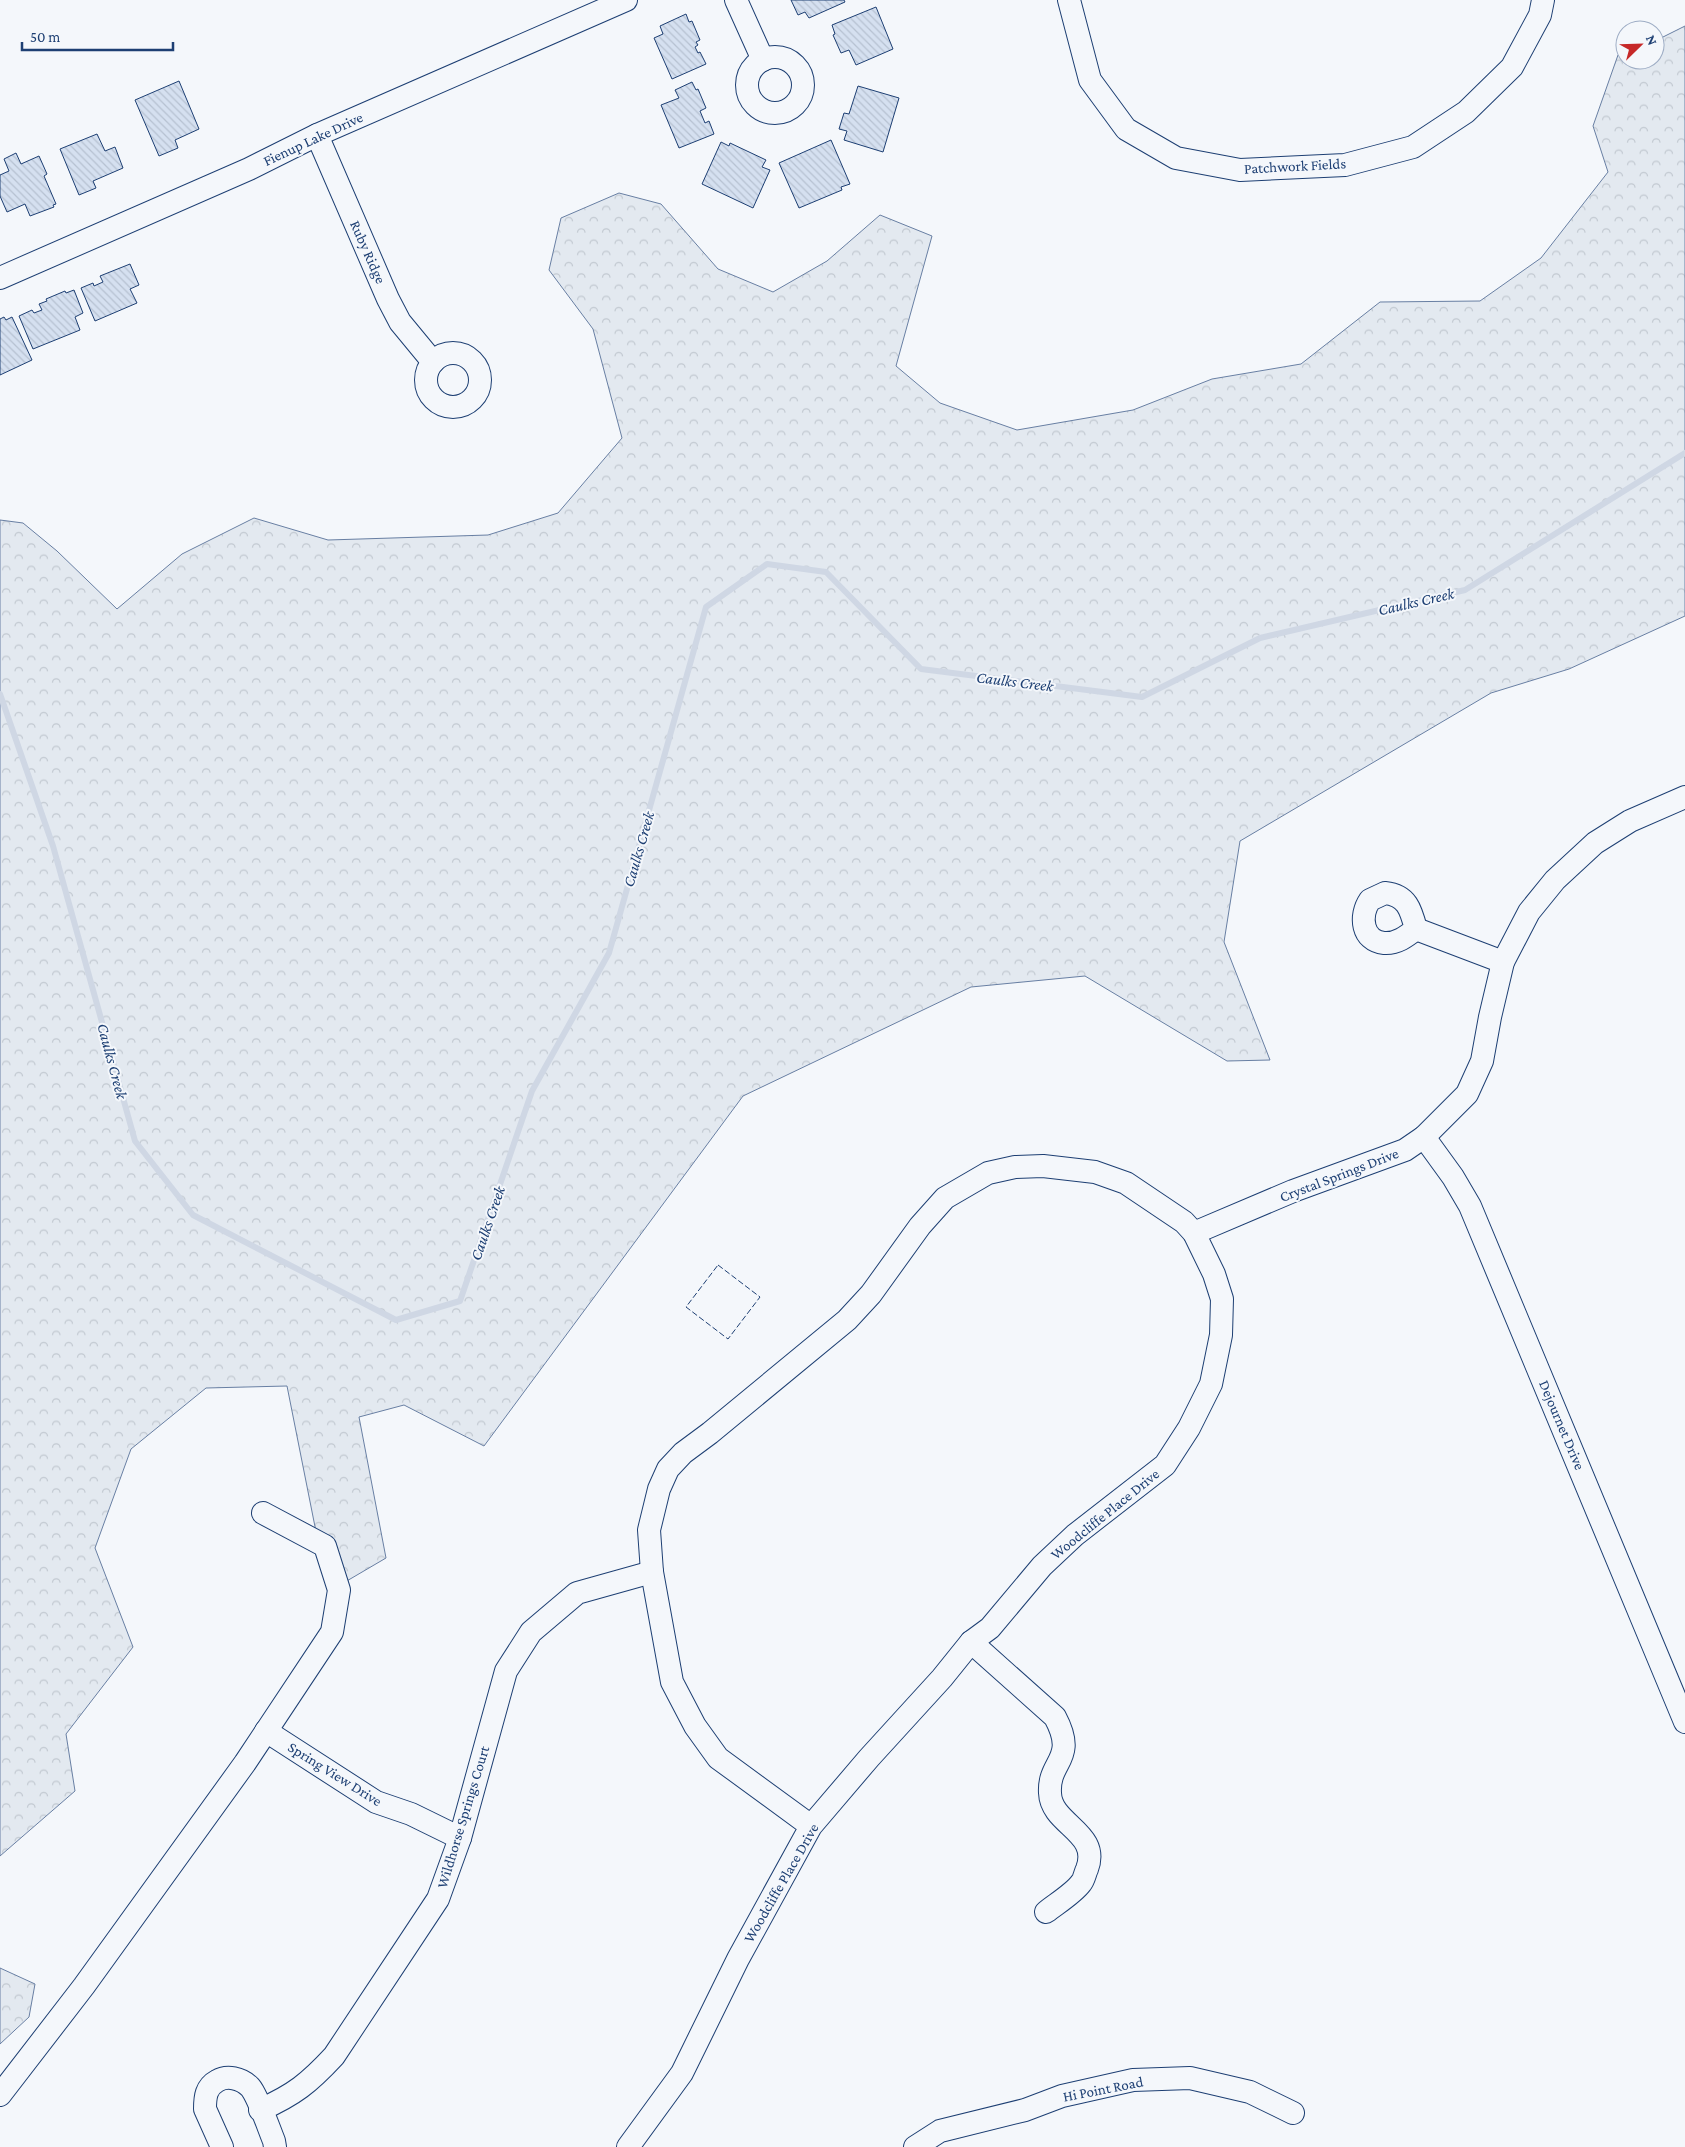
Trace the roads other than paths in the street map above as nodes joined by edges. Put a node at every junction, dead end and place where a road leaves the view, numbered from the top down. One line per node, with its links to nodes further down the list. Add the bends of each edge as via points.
1 (626, 0): 6 (street, Fienup Lake Drive)
2 (736, 0): 5 (street)
3 (1068, 0): 4 (street, Patchwork Fields, via 1090,80 1126,129 1176,158 1240,170 1345,165 1413,147 1466,112 1512,67 1540,15)
4 (1543, 0)
5 (763, 60)
6 (317, 135): 7 (street, Fienup Lake Drive, via 249,169); 8 (street, Ruby Ridge, via 400,322)
7 (0, 278)
8 (433, 362)
9 (1685, 798): 11 (street, Crystal Springs Drive, via 1630,821 1595,843 1555,880 1529,912)
10 (1416, 929): 11 (street)
11 (1503, 962): 12 (street, Crystal Springs Drive, via 1482,1062 1467,1094)
12 (1424, 1137): 13 (street, Crystal Springs Drive, via 1405,1150); 17 (street, Dejournet Drive, via 1470,1206)
13 (1194, 1233): 15 (street, Woodcliffe Place Drive, via 1184,1222 1126,1183 1095,1172 1043,1166 1015,1167 988,1173 946,1198 920,1226 871,1294 847,1320 683,1452 668,1469 659,1489 649,1530); 16 (street, Woodcliffe Place Drive, via 1222,1299 1221,1335 1212,1384 1189,1428 1165,1465 1075,1535 1042,1566 990,1628)
14 (264, 1513): 18 (street, via 325,1546 339,1590 332,1632)
15 (652, 1572): 19 (street, Woodcliffe Place Drive, via 672,1682 695,1726 718,1758); 20 (street, Wildhorse Springs Court, via 576,1592 531,1632 506,1672)
16 (971, 1642): 19 (street, Woodcliffe Place Drive); 21 (street, via 1056,1718 1063,1731 1065,1749 1049,1792 1053,1809 1085,1839 1090,1861 1081,1883)
17 (1685, 1722)
18 (266, 1730): 20 (street, Spring View Drive, via 376,1802 411,1814); 22 (street, via 89,1978)
19 (811, 1826): 27 (street, Woodcliffe Place Drive, via 738,1959 682,2073)
20 (460, 1838): 23 (street, Wildhorse Springs Court, via 438,1899 334,2056 314,2078 286,2098)
21 (1046, 1912)
22 (0, 2095)
23 (260, 2110): 25 (street, via 250,2088 244,2083 227,2078 212,2085 207,2092 205,2109); 26 (street)
24 (1293, 2113): 28 (street, Hi Point Road, via 1250,2092 1190,2078 1133,2080 1062,2096 1025,2110 940,2131)
25 (222, 2147)
26 (275, 2147)
27 (628, 2147)
28 (916, 2147)

